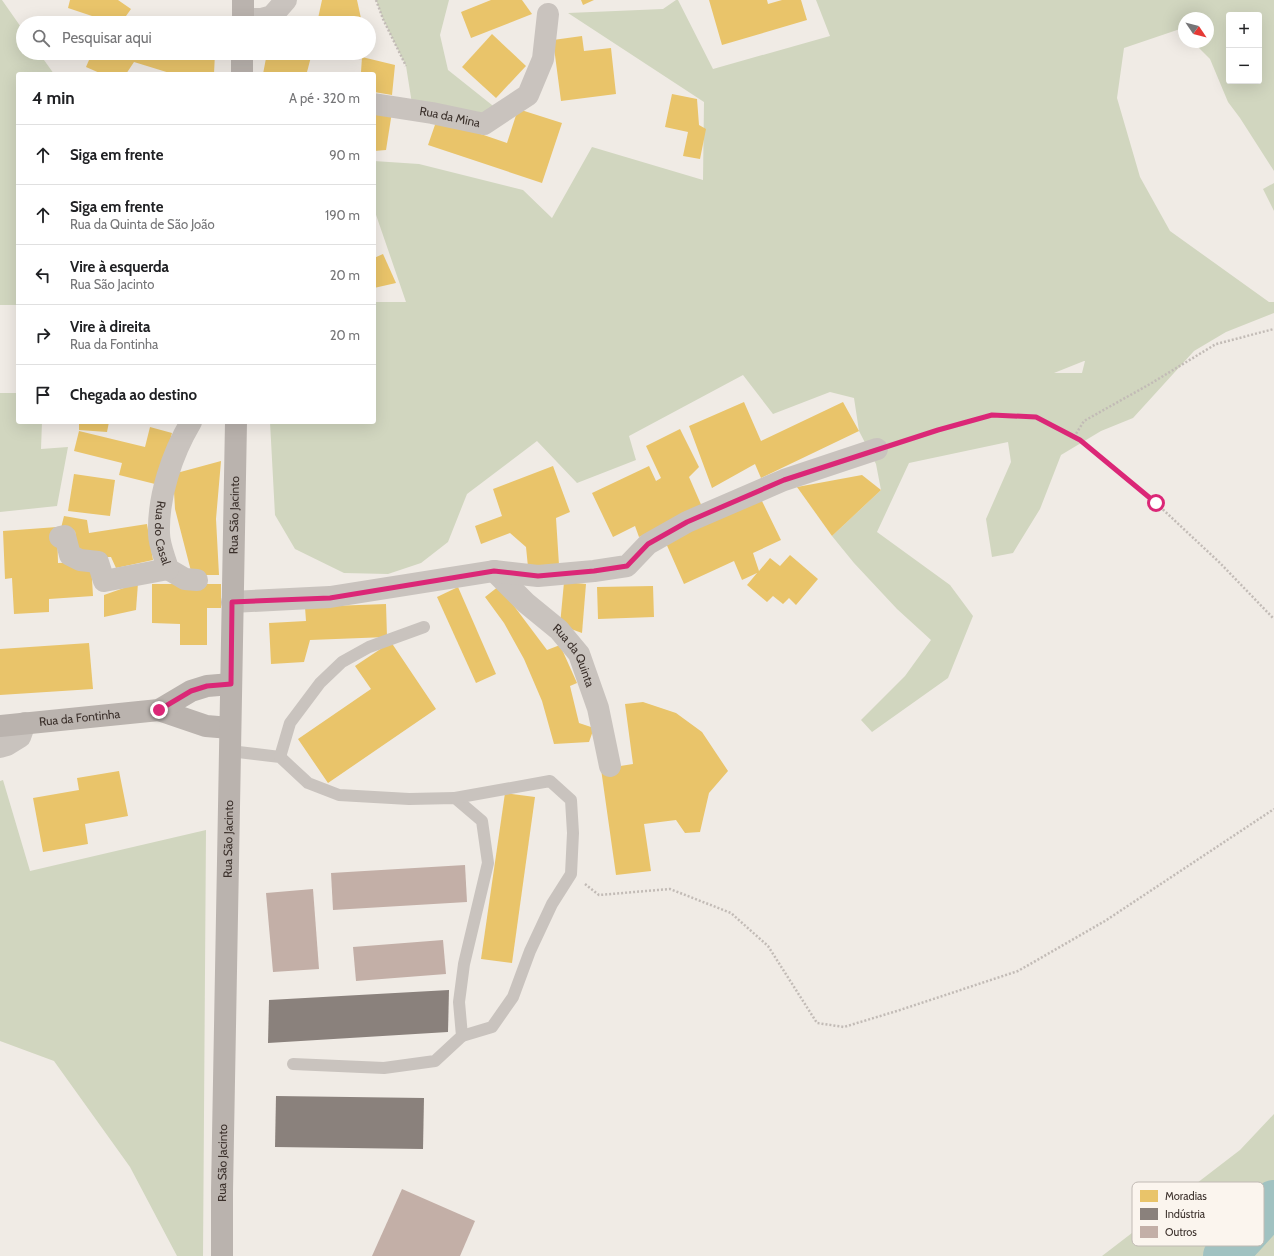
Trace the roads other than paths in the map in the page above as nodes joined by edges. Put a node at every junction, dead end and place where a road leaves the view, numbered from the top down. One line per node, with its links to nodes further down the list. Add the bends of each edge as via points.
1 (286, 0): 3 (street)
2 (548, 14): 6 (street, Rua da Mina, via 543,59 528,95 484,124)
3 (272, 16)
4 (242, 60): 5 (main road)
5 (242, 72)
6 (376, 104)
7 (190, 424): 11 (street, Rua do Casal, via 163,490 159,534)
8 (236, 424): 14 (main road, Rua São Jacinto)
9 (877, 449): 12 (street, via 784,480 687,522 648,544 627,566 538,576)
10 (60, 537): 11 (street, via 65,536 70,555 80,560 98,562 104,581)
11 (168, 569): 13 (street, Rua do Casal, via 185,579)
12 (494, 571): 14 (street, via 330,598); 24 (street, Rua da Quinta, via 526,603 559,630 579,654 598,708)
13 (197, 580)
14 (232, 602): 16 (main road, Rua São Jacinto)
15 (424, 627): 23 (lane, via 369,647 342,662 320,683 290,723)
16 (231, 684): 17 (main road, Rua da Fontinha, via 207,686 191,691); 20 (main road, Rua São Jacinto)
17 (159, 710): 18 (main road, Rua da Fontinha); 20 (main road, Rua da Fontinha, via 206,726)
18 (25, 723): 19 (main road, Rua da Fontinha); 21 (street, via 20,737 7,746)
19 (0, 726)
20 (230, 728): 22 (main road, Rua São Jacinto)
21 (0, 747)
22 (230, 750): 23 (lane); 28 (main road, Rua São Jacinto)
23 (280, 757): 25 (lane, via 308,783 340,795 409,799)
24 (610, 766)
25 (455, 798): 26 (lane, via 482,821 488,863 463,971 459,1002); 26 (lane, via 550,781 571,800 573,833 571,874 549,910 513,997 492,1027)
26 (462, 1036): 27 (lane, via 435,1061 384,1068)
27 (293, 1064)
28 (222, 1256)

